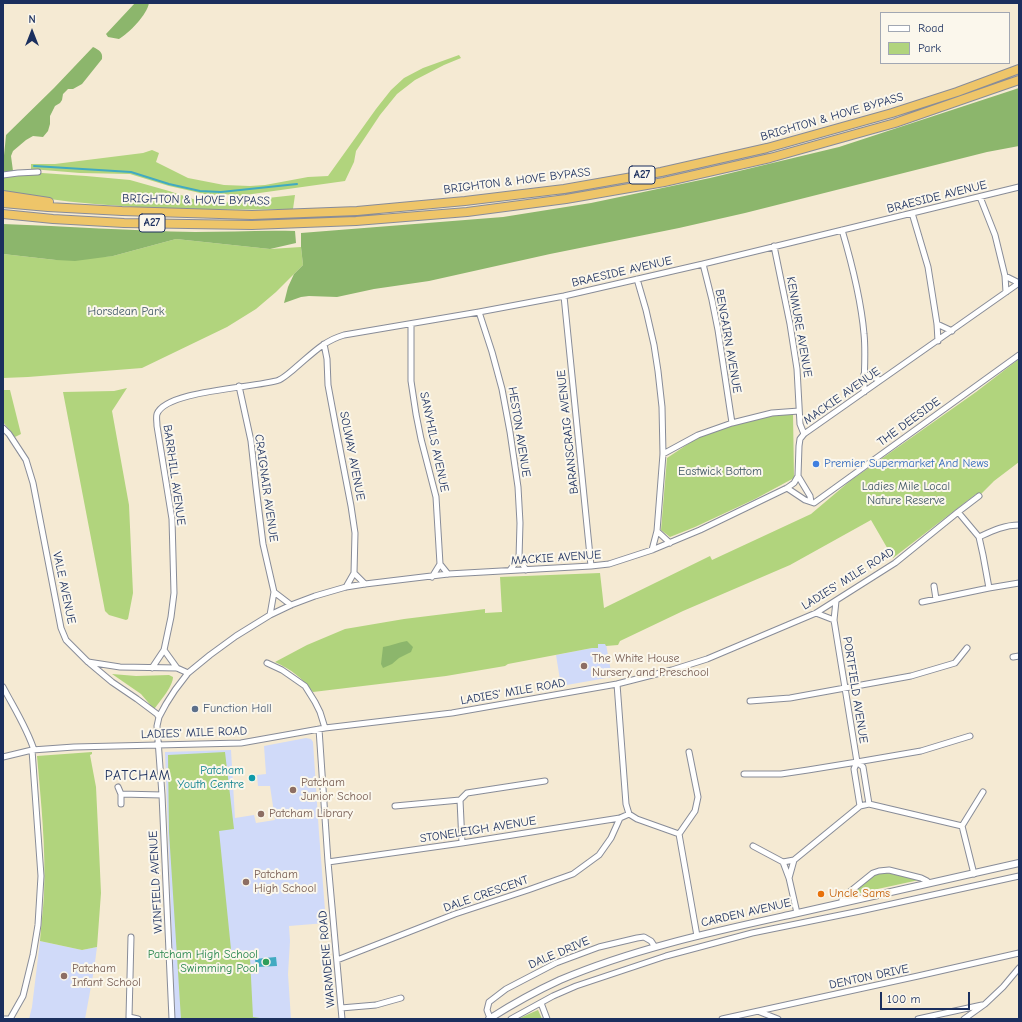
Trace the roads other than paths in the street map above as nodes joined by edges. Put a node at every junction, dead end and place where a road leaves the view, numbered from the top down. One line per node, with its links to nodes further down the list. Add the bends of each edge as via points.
1 (1019, 69): 9 (highway, BRIGHTON & HOVE BYPASS / A27, via 892,113 767,148 661,172 564,189 357,211 252,215)
2 (1019, 80): 13 (highway, BRIGHTON & HOVE BYPASS / A27, via 895,123 770,158 664,182 566,199 467,212 342,222 124,223)
3 (38, 172): 4 (street)
4 (3, 175)
5 (1019, 187): 7 (street, BRAESIDE AVENUE)
6 (3, 195): 9 (highway, A27)
7 (980, 197): 10 (street, BRAESIDE AVENUE); 17 (street, via 995,235)
8 (3, 203): 9 (highway, BRIGHTON & HOVE BYPASS / A27)
9 (86, 209)
10 (912, 213): 14 (street, BRAESIDE AVENUE); 24 (street, via 928,267)
11 (3, 214): 13 (highway, BRIGHTON & HOVE BYPASS / A27)
12 (3, 219): 13 (highway, A27)
13 (53, 219)
14 (842, 230): 15 (street, BRAESIDE AVENUE); 29 (street, via 861,307 865,336)
15 (774, 246): 16 (street, BRAESIDE AVENUE); 33 (street, KENMURE AVENUE, via 797,369)
16 (703, 264): 18 (street, BRAESIDE AVENUE); 34 (street, BENGAIRN AVENUE, via 718,330)
17 (1005, 276): 19 (street); 20 (street)
18 (637, 279): 21 (street, BRAESIDE AVENUE); 37 (street, via 658,371)
19 (1019, 283): 20 (street, MACKIE AVENUE)
20 (1006, 292): 25 (street, MACKIE AVENUE)
21 (564, 296): 22 (street, BRAESIDE AVENUE); 50 (street, BARANSCRAIG AVENUE)
22 (479, 312): 23 (street, BRAESIDE AVENUE); 48 (street, HESTON AVENUE, via 502,389 510,432 518,487)
23 (411, 324): 27 (street, BRAESIDE AVENUE, via 344,335); 49 (street, SANYHILS AVENUE, via 411,381 420,433 436,497)
24 (937, 324): 25 (street); 26 (street)
25 (952, 330): 26 (street, MACKIE AVENUE)
26 (938, 341): 30 (street, MACKIE AVENUE)
27 (324, 344): 31 (street, BRAESIDE AVENUE, via 276,381); 53 (street, SOLWAY AVENUE, via 328,385 355,533)
28 (1019, 355): 41 (street, THE DEESIDE, via 814,504)
29 (864, 374): 30 (street); 32 (street)
30 (880, 380): 32 (street, MACKIE AVENUE)
31 (239, 386): 61 (street, CRAIGNAIR AVENUE, via 250,441 263,544); 70 (street, BARRHILL AVENUE, via 181,399 164,406 157,414 172,519 174,593)
32 (864, 392): 36 (street, MACKIE AVENUE)
33 (799, 411): 34 (street, via 772,413); 36 (street, KENMURE AVENUE)
34 (732, 423): 37 (street, via 698,435)
35 (3, 428): 73 (street, VALE AVENUE, via 26,460 33,483 61,628 66,640)
36 (804, 434): 38 (street, MACKIE AVENUE, via 799,446)
37 (663, 454): 44 (street)
38 (798, 476): 39 (street, MACKIE AVENUE); 41 (street)
39 (787, 488): 41 (street); 46 (street, MACKIE AVENUE)
40 (979, 496): 42 (street, LADIES' MILE ROAD)
41 (811, 502)
42 (958, 512): 45 (street); 63 (street, LADIES' MILE ROAD, via 895,563)
43 (1019, 525): 45 (street, via 996,529)
44 (657, 531): 46 (street); 47 (street)
45 (979, 537): 60 (street)
46 (670, 543): 47 (street, MACKIE AVENUE)
47 (652, 550): 50 (street, MACKIE AVENUE, via 609,564)
48 (519, 558): 51 (street); 52 (street)
49 (440, 564): 54 (street); 55 (street)
50 (591, 566): 52 (street, MACKIE AVENUE)
51 (510, 570): 52 (street, MACKIE AVENUE); 54 (street, MACKIE AVENUE)
52 (526, 570)
53 (354, 573): 57 (street); 59 (street, SOLWAY AVENUE)
54 (448, 574): 55 (street, MACKIE AVENUE)
55 (432, 577): 57 (street, MACKIE AVENUE)
56 (1019, 583): 60 (street)
57 (365, 584): 59 (street, MACKIE AVENUE)
58 (934, 586): 62 (street)
59 (346, 587): 65 (street, MACKIE AVENUE)
60 (989, 588): 62 (street)
61 (274, 592): 65 (street); 67 (street, CRAIGNAIR AVENUE)
62 (936, 599): 64 (street)
63 (836, 601): 66 (street, LADIES' MILE ROAD); 68 (street, PORTFIELD AVENUE)
64 (922, 602)
65 (291, 604): 67 (street, MACKIE AVENUE)
66 (816, 613): 68 (street); 78 (street, LADIES' MILE ROAD, via 707,659)
67 (270, 615): 77 (street, MACKIE AVENUE, via 236,636)
68 (834, 620): 80 (street, PORTFIELD AVENUE)
69 (967, 648): 80 (street, via 955,663 912,676)
70 (164, 650): 75 (street, BARRHILL AVENUE); 76 (street)
71 (1019, 656): 72 (street)
72 (1013, 657)
73 (87, 662): 75 (street); 82 (street, VALE AVENUE)
74 (267, 663): 83 (street, WARMDENE ROAD, via 305,686 320,712)
75 (152, 668): 76 (street)
76 (177, 668): 77 (street)
77 (188, 673): 82 (street, MACKIE AVENUE)
78 (617, 684): 83 (street, LADIES' MILE ROAD, via 452,713); 101 (street, via 626,804)
79 (3, 687): 86 (street, via 28,732)
80 (845, 689): 81 (street, via 790,698); 89 (street, PORTFIELD AVENUE)
81 (750, 701)
82 (159, 717): 85 (street, MACKIE AVENUE)
83 (322, 729): 85 (street, LADIES' MILE ROAD, via 241,743); 108 (street, WARMDENE ROAD)
84 (970, 736): 89 (street, via 921,750)
85 (159, 745): 86 (street, LADIES' MILE ROAD); 95 (street, WINFIELD AVENUE)
86 (33, 750): 88 (street, LADIES' MILE ROAD); 132 (street, via 41,876 38,925 26,987)
87 (689, 752): 104 (street, via 698,797 695,811)
88 (3, 756)
89 (857, 762): 90 (street, via 781,774); 98 (street, PORTFIELD AVENUE, via 863,767); 100 (street, PORTFIELD AVENUE, via 854,769)
90 (744, 774)
91 (545, 781): 96 (street, via 467,793)
92 (118, 787): 94 (street)
93 (983, 792): 103 (street)
94 (120, 794): 95 (street); 97 (street)
95 (162, 794): 134 (street, WINFIELD AVENUE)
96 (460, 800): 99 (street); 105 (street)
97 (121, 804)
98 (869, 804): 100 (street); 103 (street)
99 (396, 806)
100 (860, 806): 107 (street)
101 (629, 814): 102 (street, STONELEIGH AVENUE); 104 (street, via 636,819)
102 (620, 818): 105 (street, STONELEIGH AVENUE); 123 (street, DALE CRESCENT, via 611,838 599,855 573,874 455,914)
103 (962, 826): 111 (street)
104 (679, 834): 118 (street)
105 (462, 843): 108 (street, STONELEIGH AVENUE)
106 (753, 846): 109 (street)
107 (794, 860): 109 (street); 113 (street)
108 (328, 862): 123 (street, WARMDENE ROAD)
109 (783, 862): 113 (street)
110 (1019, 863): 111 (street, CARDEN AVENUE)
111 (974, 874): 114 (street, CARDEN AVENUE)
112 (1019, 876): 120 (street, CARDEN AVENUE)
113 (789, 878): 116 (street)
114 (929, 883): 115 (street, CARDEN AVENUE); 115 (street, via 921,878 889,870 879,871 872,873 847,894)
115 (843, 902): 116 (street, CARDEN AVENUE)
116 (798, 913): 117 (street, CARDEN AVENUE)
117 (722, 930): 118 (street, CARDEN AVENUE); 120 (street)
118 (697, 936): 121 (street, CARDEN AVENUE)
119 (131, 938): 130 (street)
120 (725, 940): 126 (street, CARDEN AVENUE, via 666,956 576,986)
121 (655, 947): 136 (street, CARDEN AVENUE, via 561,980); 136 (street, DALE DRIVE, via 651,940 637,938 599,947 556,963 506,989 489,1002)
122 (1019, 953): 129 (street, DENTON DRIVE)
123 (337, 960): 128 (street, WARMDENE ROAD)
124 (1019, 968): 127 (street)
125 (401, 998): 128 (street, via 376,1005)
126 (541, 1003): 137 (street, CARDEN AVENUE); 138 (street)
127 (985, 1004): 141 (street); 142 (street)
128 (341, 1008): 135 (street, WARMDENE ROAD)
129 (759, 1012): 139 (street, DENTON DRIVE); 140 (street)
130 (128, 1018): 133 (street)
131 (3, 1019): 132 (street)
132 (10, 1019)
133 (138, 1019)
134 (172, 1019)
135 (342, 1019)
136 (489, 1019)
137 (511, 1019)
138 (547, 1019)
139 (722, 1019)
140 (778, 1019)
141 (918, 1019)
142 (964, 1019)

